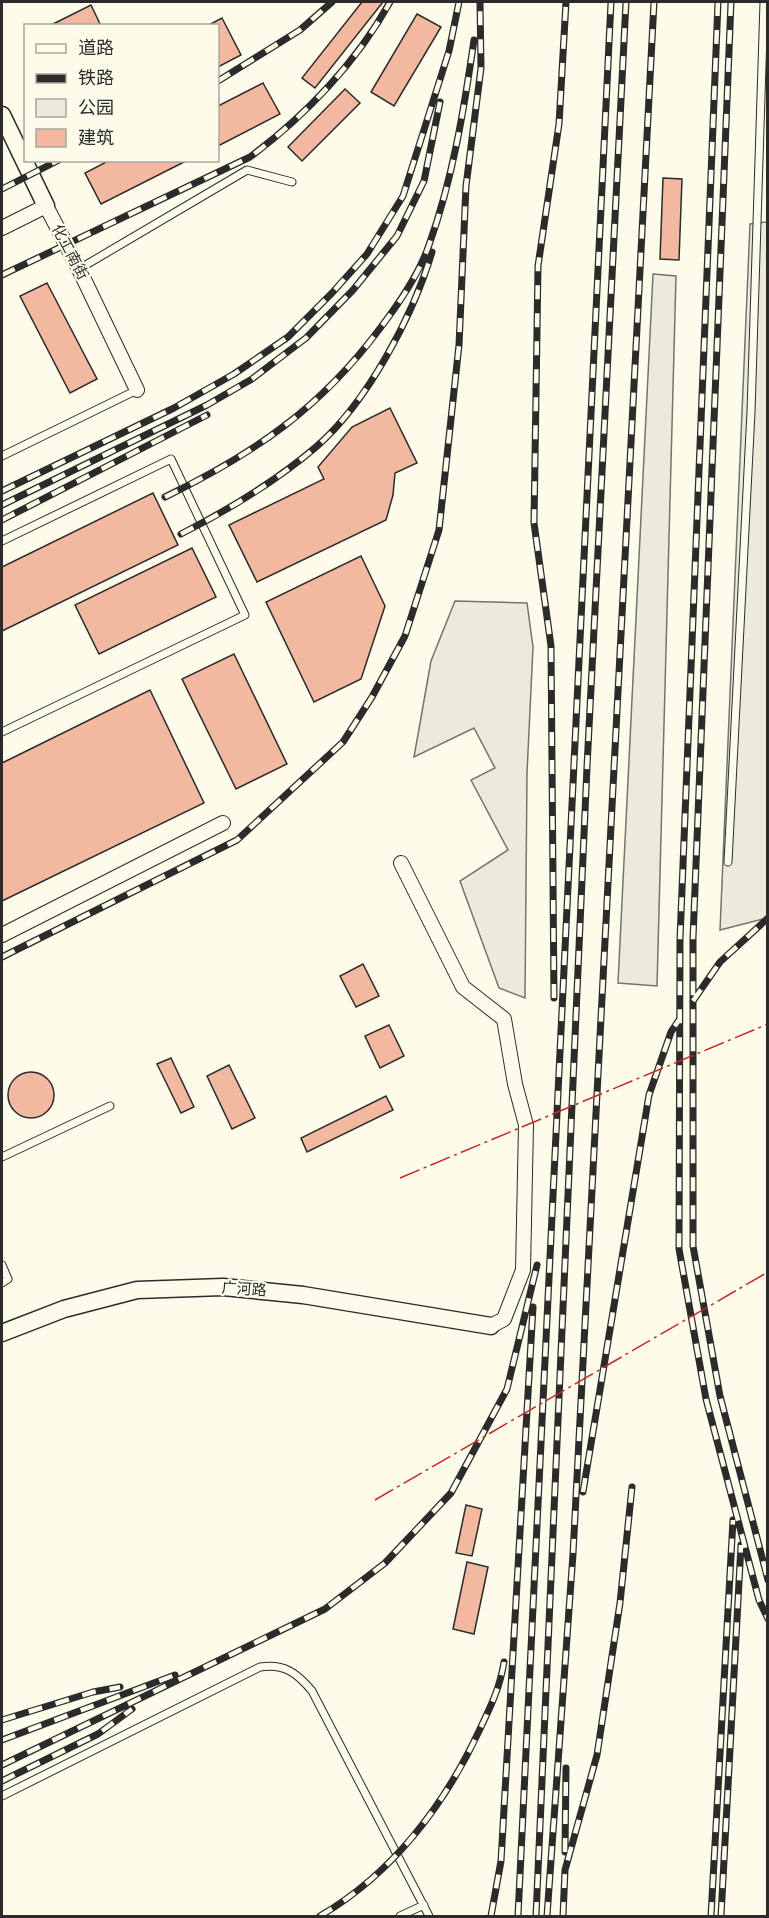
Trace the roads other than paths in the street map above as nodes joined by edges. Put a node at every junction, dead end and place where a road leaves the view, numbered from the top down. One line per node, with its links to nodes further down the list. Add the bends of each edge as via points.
1 (764, 2): 14 (lane, via 751,412)
2 (2, 115): 3 (street, 化工南街)
3 (24, 160)
4 (25, 162): 6 (street, 化工南街)
5 (292, 182): 8 (lane, via 247,170)
6 (46, 206): 7 (street); 8 (street, 化工南街)
7 (2, 228)
8 (79, 269): 9 (street, 化工南街)
9 (136, 390): 10 (lane)
10 (2, 456)
11 (2, 541): 12 (lane, via 171,459 246,615)
12 (2, 732)
13 (223, 824): 16 (street)
14 (728, 862)
15 (401, 863): 21 (street, via 463,987 504,1019 526,1125 523,1270 504,1319)
16 (2, 935)
17 (110, 1106): 18 (lane)
18 (2, 1157)
19 (2, 1265): 20 (lane, via 8,1279)
20 (2, 1282)
21 (491, 1326): 22 (street, 广河路, via 293,1294 213,1287 137,1290 101,1298)
22 (2, 1333)
23 (2, 1796): 24 (lane, via 260,1667 283,1667 297,1674 312,1691)
24 (424, 1905): 25 (lane); 26 (lane)
25 (400, 1917)
26 (429, 1917)

